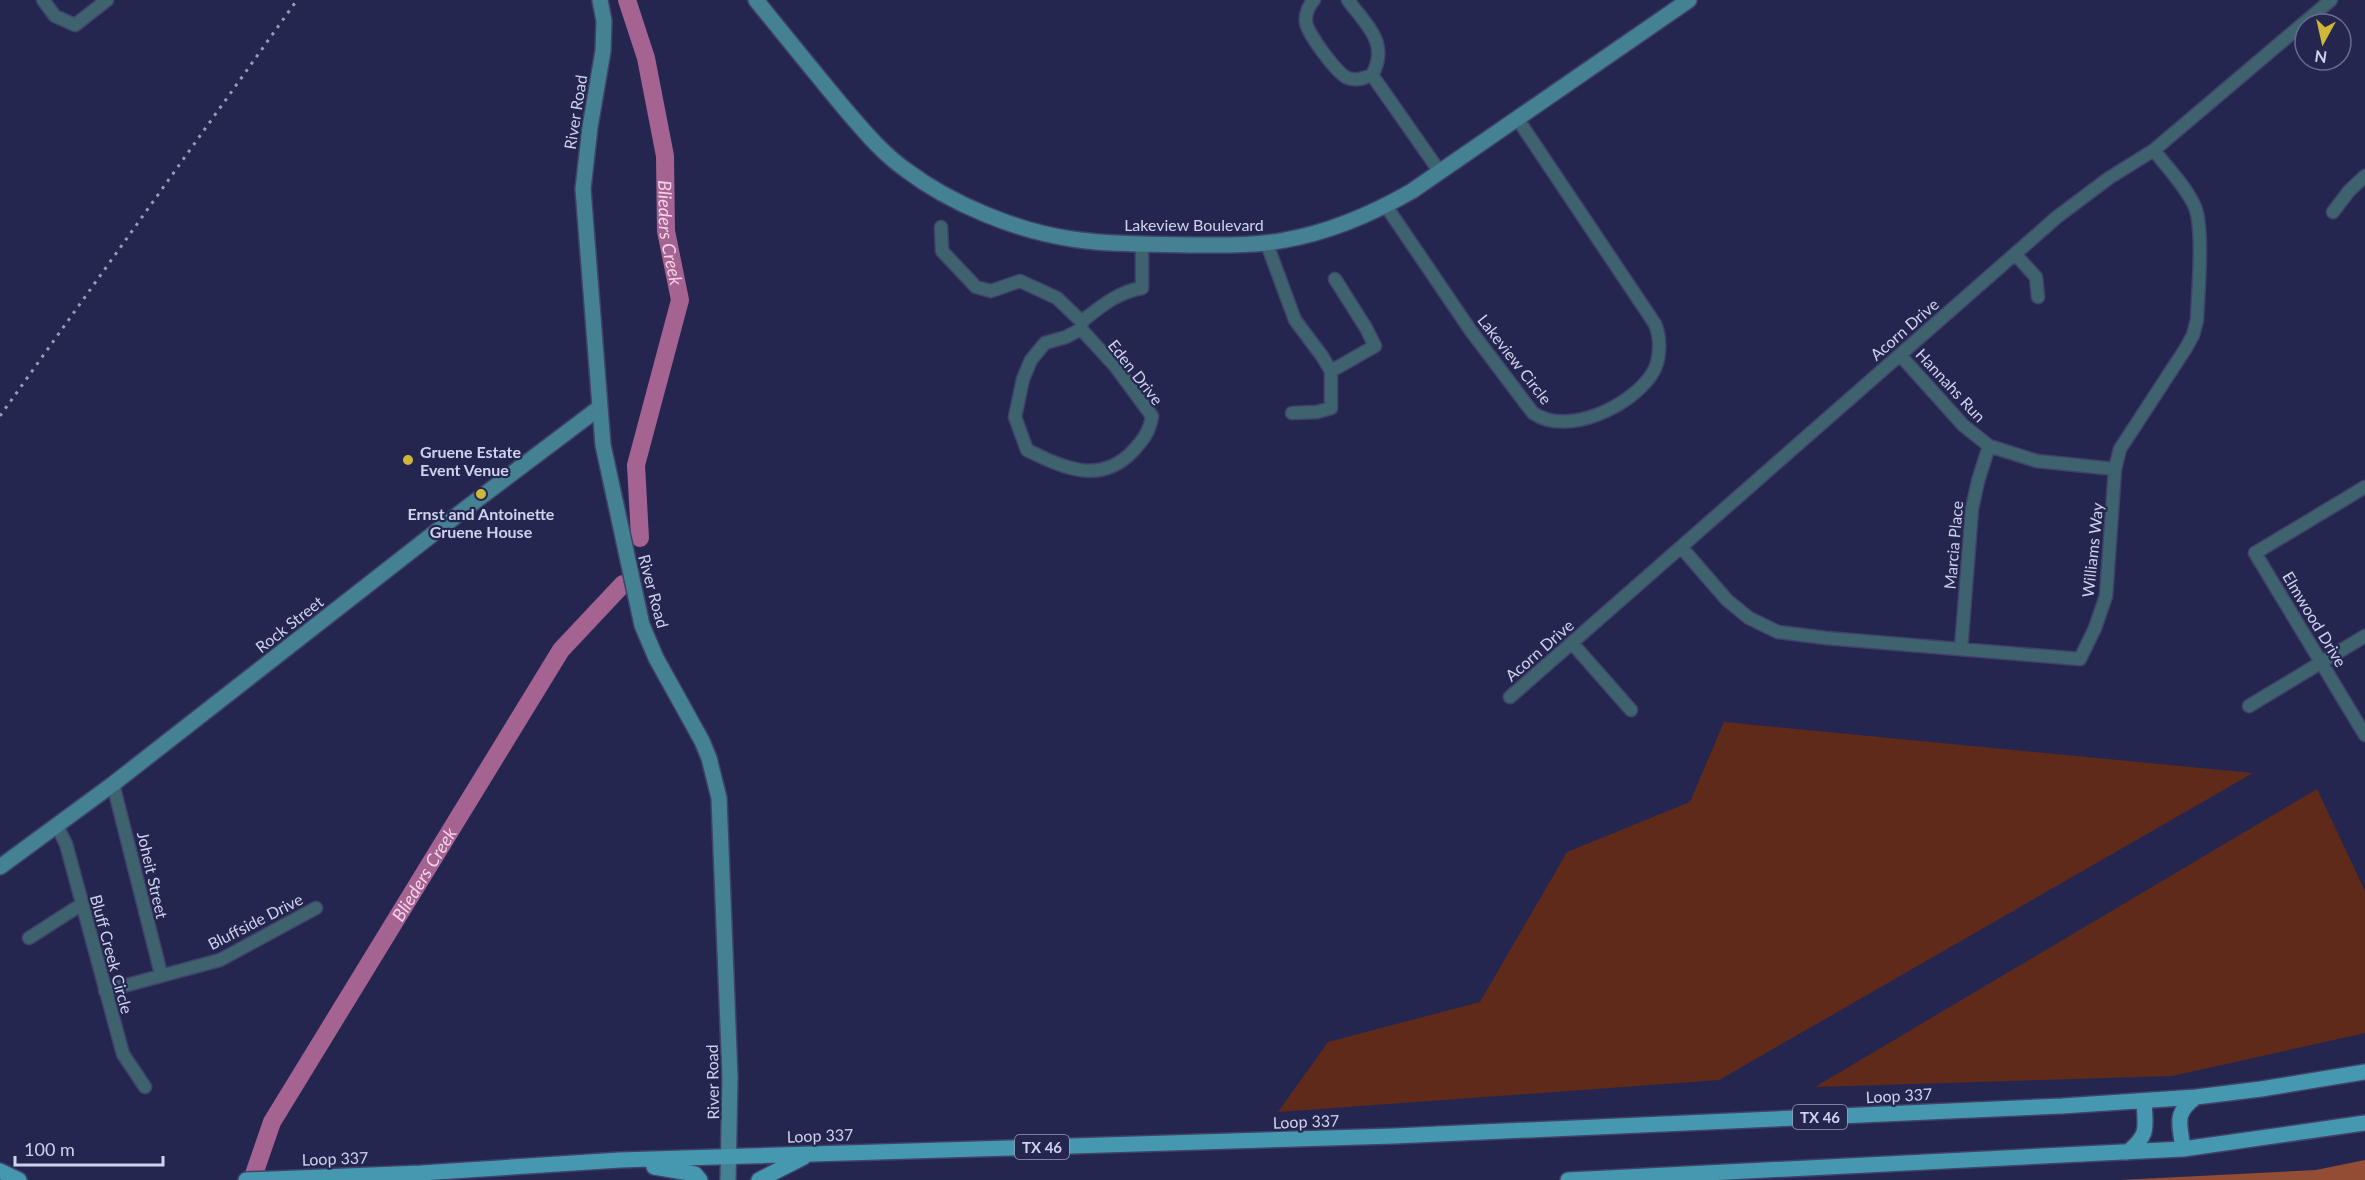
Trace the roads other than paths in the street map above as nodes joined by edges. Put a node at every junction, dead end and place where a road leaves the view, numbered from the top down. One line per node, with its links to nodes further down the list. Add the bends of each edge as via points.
1 (43, 0): 2 (street, via 55,16 75,25)
2 (106, 0)
3 (600, 0): 25 (street, River Road, via 603,51 582,189)
4 (756, 0): 17 (street, Lakeview Boulevard, via 862,129 908,172 970,207 1036,231 1074,239)
5 (1314, 0): 9 (street, via 1307,11 1309,33 1342,75 1358,80)
6 (1348, 0): 9 (street, via 1379,45 1377,67)
7 (1689, 0): 10 (street, Lakeview Boulevard)
8 (2331, 0): 11 (street, Acorn Drive)
9 (1372, 75): 12 (street)
10 (1518, 118): 12 (street, Lakeview Boulevard); 14 (street, Lakeview Circle, via 1656,324 1659,351 1653,372 1630,397 1582,420 1546,420 1533,413 1471,331)
11 (2154, 150): 19 (street, Acorn Drive, via 2109,178); 28 (street, Williams Way, via 2196,208 2197,320 2186,348 2120,449)
12 (1440, 172): 14 (street, Lakeview Boulevard)
13 (2365, 176): 15 (street)
14 (1386, 206): 18 (street, Lakeview Boulevard, via 1330,229)
15 (2333, 212)
16 (941, 227): 22 (street, Eden Drive, via 942,251 976,287 991,291 1020,281 1057,298)
17 (1142, 243): 18 (street, Lakeview Boulevard); 22 (street, Eden Drive, via 1142,288 1115,296)
18 (1267, 244): 24 (street, via 1295,320)
19 (2015, 254): 21 (street, via 2036,277); 23 (street, Acorn Drive)
20 (1335, 279): 24 (street, via 1374,346)
21 (2038, 297)
22 (1081, 325): 22 (street, Eden Drive, via 1066,337 1045,343 1031,360 1015,417 1027,450 1062,467 1096,472 1129,455 1150,429 1152,416)
23 (1900, 355): 27 (street, Hannahs Run, via 1963,425); 30 (street, Acorn Drive)
24 (1331, 371): 26 (street, via 1331,408)
25 (599, 408): 39 (street, Rock Street); 55 (street, River Road, via 605,459 642,625 702,741 719,798 730,1066)
26 (1292, 413)
27 (1989, 446): 28 (street, Hannahs Run, via 2037,461); 33 (street, Marcia Place, via 1973,502)
28 (2115, 469): 33 (street, Williams Way, via 2106,596 2080,659)
29 (2365, 487): 34 (street, Elmwood Drive, via 2254,553)
30 (1681, 547): 32 (street, Acorn Drive); 33 (street, Williams Way, via 1727,600 1749,618 1778,632)
31 (2365, 636): 34 (street)
32 (1572, 643): 35 (street, Acorn Drive); 37 (street)
33 (1961, 649)
34 (2321, 662): 36 (street); 38 (street, Elmwood Drive)
35 (1510, 697)
36 (2249, 706)
37 (1631, 710)
38 (2365, 735)
39 (113, 784): 40 (street, Rock Street); 45 (street, Joheit Street)
40 (57, 826): 41 (street, Rock Street); 42 (street, Bluff Creek Circle, via 66,844)
41 (0, 867)
42 (82, 904): 44 (street); 46 (street, Bluff Creek Circle)
43 (316, 908): 45 (street, Bluffside Drive, via 220,960)
44 (29, 938)
45 (161, 974): 46 (street, Bluffside Drive)
46 (105, 991): 48 (street, Bluff Creek Circle, via 123,1054)
47 (2365, 1072): 49 (main road, Loop 337 / TX 46)
48 (145, 1087)
49 (2196, 1097): 50 (main road, Loop 337 / TX 46); 52 (main road, via 2184,1106 2180,1117)
50 (2144, 1101): 53 (main road, via 2145,1133); 54 (main road, Loop 337 / TX 46, via 1383,1137)
51 (2365, 1123): 52 (main road)
52 (2183, 1149): 53 (main road)
53 (2128, 1152): 63 (main road)
54 (812, 1153): 55 (main road, Loop 337 / TX 46); 62 (main road)
55 (729, 1158): 56 (main road, Loop 337 / TX 46); 61 (street, River Road)
56 (610, 1161): 59 (main road, Loop 337 / TX 46); 60 (main road, via 683,1171)
57 (0, 1172): 58 (main road)
58 (19, 1180)
59 (246, 1180)
60 (700, 1180)
61 (728, 1180)
62 (759, 1180)
63 (1568, 1180)

